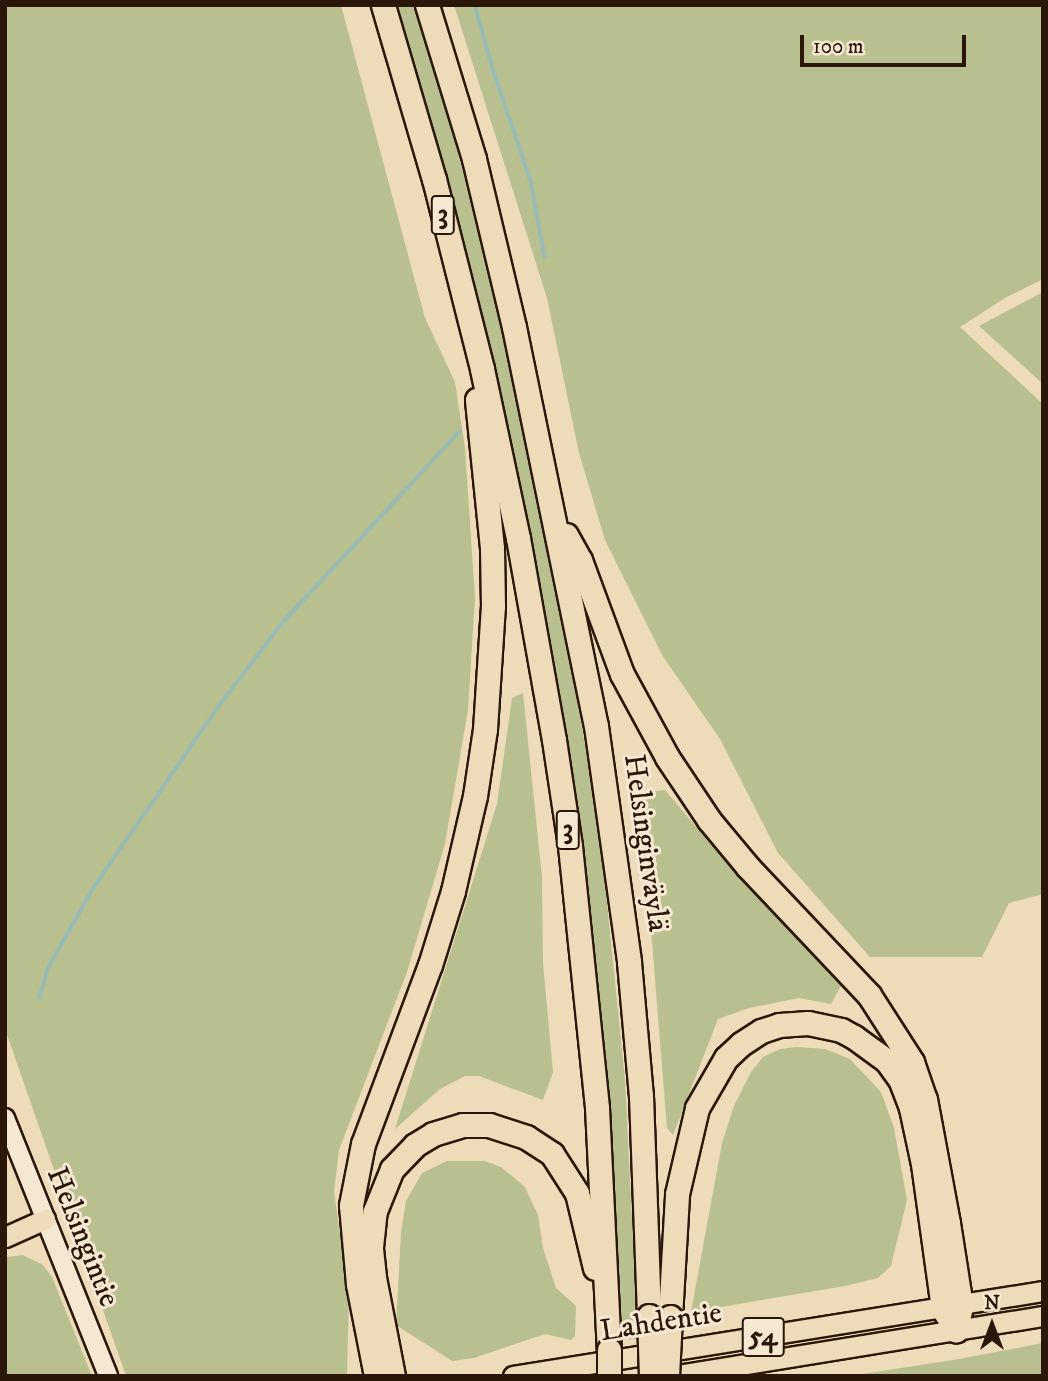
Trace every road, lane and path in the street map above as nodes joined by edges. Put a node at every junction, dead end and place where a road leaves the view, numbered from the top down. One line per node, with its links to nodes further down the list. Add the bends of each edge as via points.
1 (383, 5): 3 (highway, 3, via 434,179)
2 (427, 5): 4 (highway, Helsinginväylä / 3, via 474,159)
3 (482, 369): 9 (highway, 3, via 518,538 570,846 597,1108); 15 (highway, via 477,405 492,548 493,606 485,729 475,796 453,891 363,1144 351,1205 358,1283)
4 (556, 517): 10 (highway, via 580,560 622,674 667,757 709,820 748,867 869,995 912,1062 935,1144); 12 (highway, Helsinginväylä / 3, via 596,726 629,962)
5 (5, 1118): 6 (main road, Helsingintie)
6 (44, 1219): 7 (main road); 14 (main road, Helsingintie)
7 (5, 1237)
8 (1043, 1291): 10 (main road, Lahdentie / 54)
9 (606, 1297): 16 (highway, via 591,1260 576,1193 552,1154 527,1137 501,1128 448,1128 403,1156 384,1184 374,1211 374,1277); 18 (highway, 3, bridge)
10 (952, 1307): 12 (highway, via 911,1108 900,1079 870,1047 848,1033 793,1022 761,1031 726,1058 698,1108 677,1194); 13 (highway); 17 (main road, Lahdentie / 54)
11 (1043, 1315): 13 (main road, Lahdentie / 54)
12 (659, 1317): 19 (highway, Helsinginväylä / 3, bridge); 20 (highway, bridge)
13 (956, 1330): 21 (main road, Lahdentie / 54)
14 (108, 1376)
15 (376, 1376)
16 (393, 1376)
17 (513, 1376)
18 (609, 1376)
19 (650, 1376)
20 (667, 1376)
21 (672, 1376)

